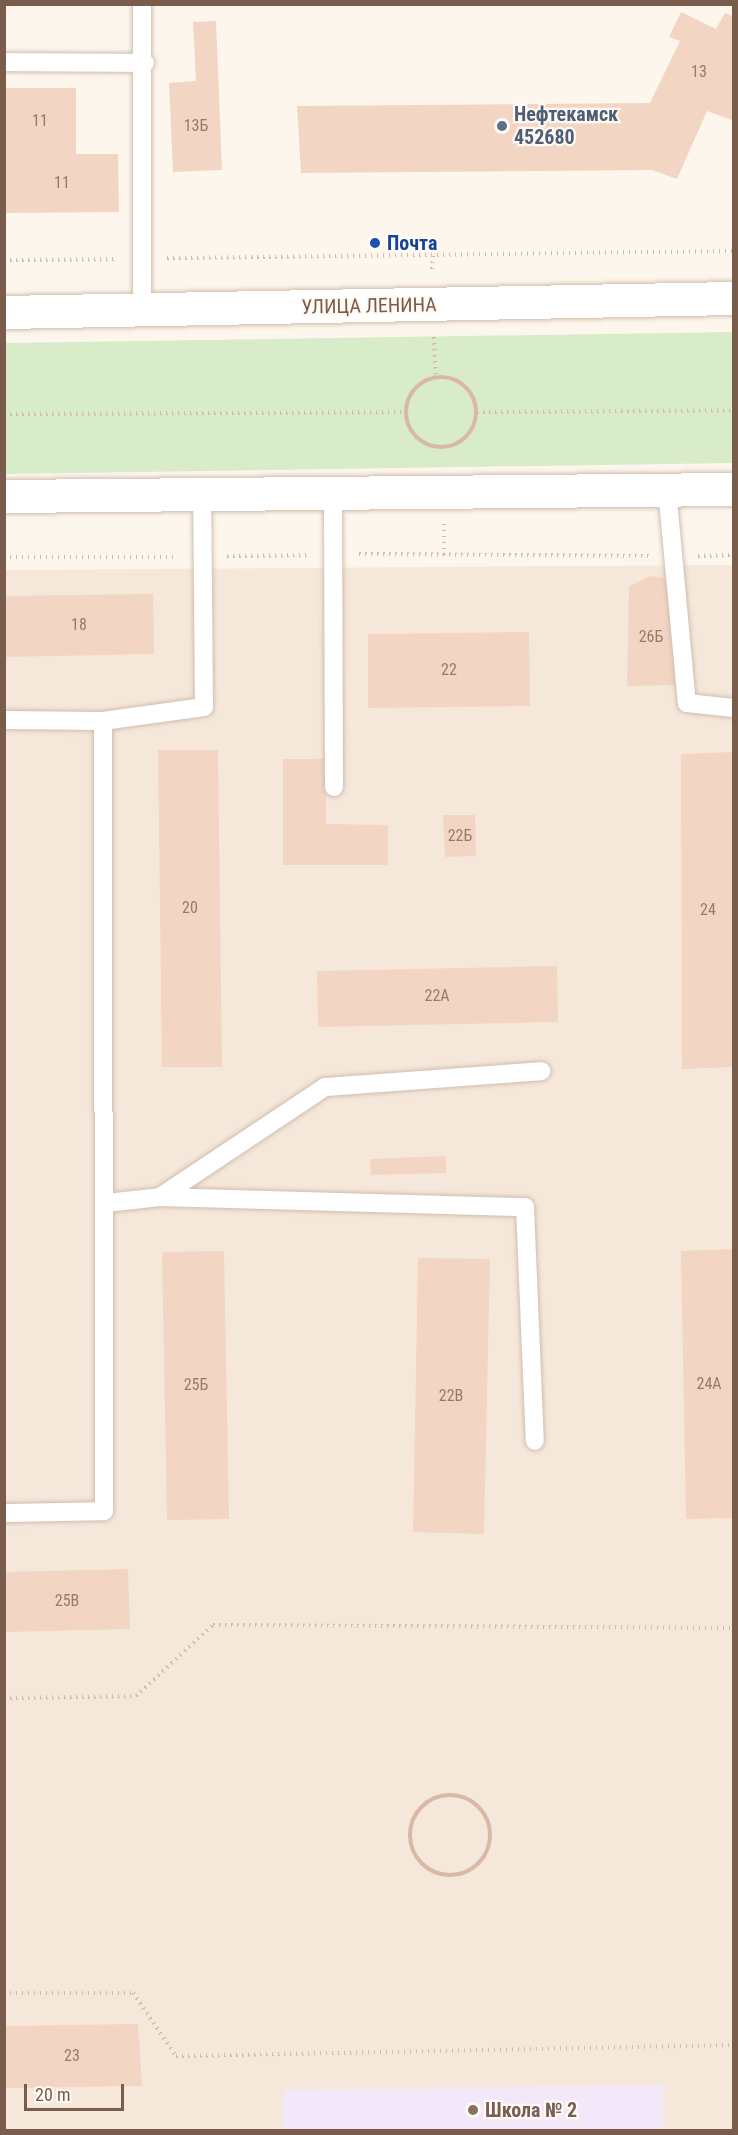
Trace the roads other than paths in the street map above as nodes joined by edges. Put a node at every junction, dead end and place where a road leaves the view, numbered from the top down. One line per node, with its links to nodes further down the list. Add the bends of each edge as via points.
1 (142, 4): 3 (lane)
2 (4, 62): 3 (lane)
3 (145, 63): 5 (lane)
4 (734, 298): 5 (main road, УЛИЦА ЛЕНИНА)
5 (142, 310): 6 (main road, УЛИЦА ЛЕНИНА)
6 (4, 312)
7 (667, 489): 8 (main road); 11 (main road); 12 (lane, via 687,703)
8 (734, 489)
9 (202, 495): 10 (main road); 11 (main road); 14 (lane, via 204,707)
10 (4, 496)
11 (333, 496): 15 (lane)
12 (734, 708)
13 (4, 720): 14 (lane)
14 (103, 722): 18 (lane)
15 (334, 787)
16 (541, 1071): 17 (lane, via 325,1087)
17 (160, 1197): 18 (lane); 19 (lane, via 525,1207)
18 (106, 1203): 20 (lane, via 104,1511)
19 (535, 1441)
20 (4, 1513)

